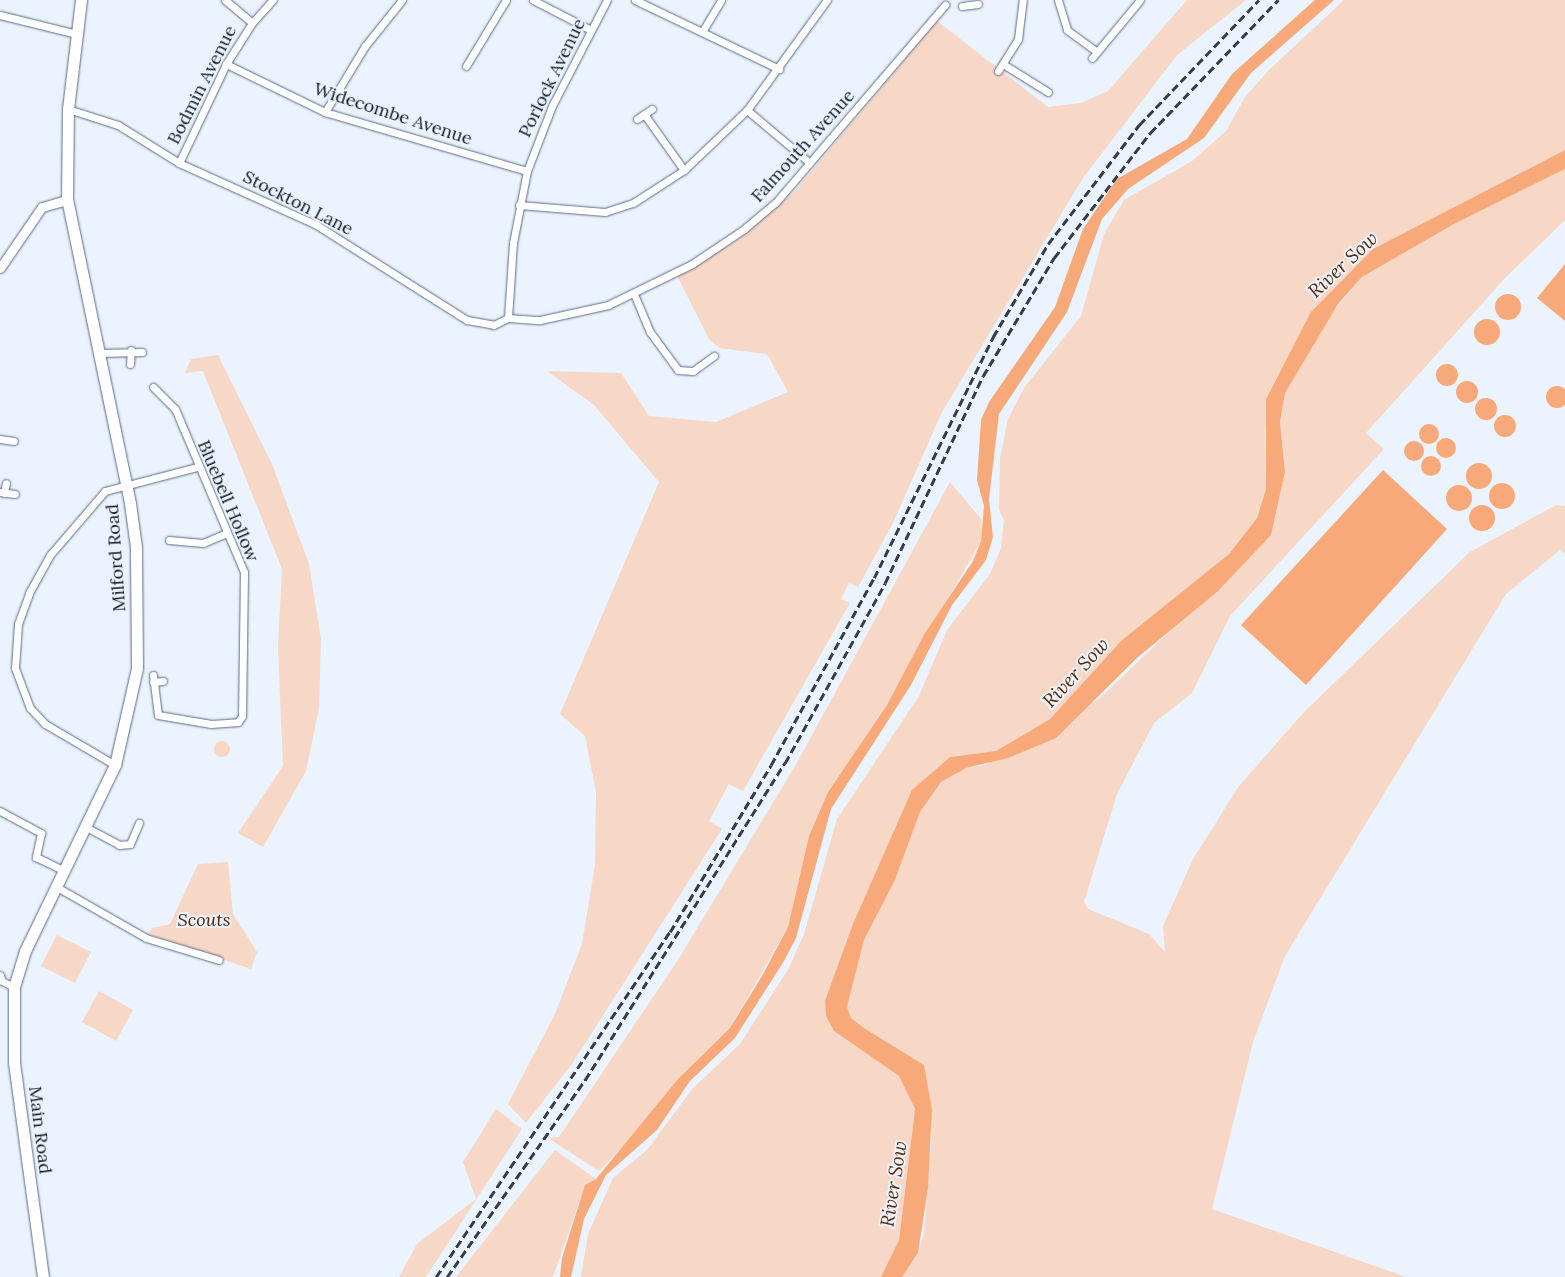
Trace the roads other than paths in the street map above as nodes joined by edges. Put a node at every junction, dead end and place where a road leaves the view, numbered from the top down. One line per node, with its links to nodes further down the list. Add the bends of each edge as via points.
1 (81, 0): 21 (highway, Milford Road)
2 (224, 0): 18 (street)
3 (273, 0): 18 (street, Bodmin Avenue)
4 (402, 0): 31 (street, via 365,46)
5 (506, 0): 24 (street)
6 (533, 0): 19 (street)
7 (607, 0): 19 (street, Porlock Avenue)
8 (635, 0): 20 (street)
9 (721, 0): 20 (street)
10 (826, 0): 25 (street)
11 (1023, 0): 23 (street, via 1018,39)
12 (1058, 0): 13 (street, via 1068,30 1094,55)
13 (1140, 0)
14 (966, 4): 15 (street)
15 (978, 4)
16 (944, 5): 35 (street, Falmouth Avenue)
17 (0, 15): 21 (street)
18 (252, 23): 22 (street, Bodmin Avenue)
19 (591, 30): 36 (street, Porlock Avenue, via 552,106)
20 (702, 32): 25 (street)
21 (77, 34): 28 (highway, Milford Road)
22 (226, 64): 31 (street, Widecombe Avenue); 34 (street, Bodmin Avenue)
23 (1003, 64): 26 (street); 27 (street)
24 (466, 66)
25 (779, 69): 30 (street)
26 (998, 71)
27 (1048, 92)
28 (68, 109): 34 (street, Stockton Lane, via 118,125); 38 (highway, Milford Road)
29 (652, 109): 32 (street)
30 (747, 110): 35 (street); 37 (street)
31 (325, 112): 36 (street, Widecombe Avenue)
32 (644, 114): 33 (street); 37 (street)
33 (636, 119)
34 (179, 163): 42 (street, Stockton Lane, via 314,224 468,320 494,325)
35 (810, 163): 41 (street, Falmouth Avenue, via 744,229 692,264)
36 (527, 170): 39 (street, Porlock Avenue)
37 (684, 170): 39 (street, via 633,202 605,212)
38 (67, 200): 40 (street, via 42,207); 45 (highway, Milford Road)
39 (519, 206): 42 (street, Porlock Avenue)
40 (0, 268)
41 (634, 294): 42 (street, Falmouth Avenue, via 564,316); 46 (street, via 668,362 684,373)
42 (508, 318)
43 (131, 350): 44 (street); 45 (street); 47 (street)
44 (142, 352)
45 (99, 353): 53 (highway, Milford Road)
46 (714, 356)
47 (130, 364)
48 (154, 387): 51 (street, Bluebell Hollow, via 162,390 175,408)
49 (0, 439): 50 (street)
50 (14, 441)
51 (197, 467): 53 (street); 56 (street, Bluebell Hollow)
52 (6, 483): 54 (street)
53 (126, 483): 59 (highway, Milford Road, via 136,547 137,668); 59 (street, via 104,491 50,555 29,593 15,644 16,676 30,708 45,724)
54 (2, 493): 55 (street)
55 (15, 494)
56 (226, 533): 57 (street, via 203,542); 58 (street, Bluebell Hollow, via 245,585 242,716 238,722 211,724 158,715 153,678)
57 (174, 536)
58 (163, 681)
59 (115, 765): 62 (highway, Milford Road)
60 (0, 811): 63 (street, via 41,834 36,857)
61 (139, 823): 62 (street, via 130,844 119,845)
62 (84, 826): 63 (highway, Milford Road)
63 (63, 870): 64 (highway, Milford Road)
64 (55, 886): 65 (street, via 146,938); 67 (highway, Milford Road)
65 (219, 960)
66 (0, 975): 67 (street, via 2,981)
67 (14, 987): 68 (highway, Main Road, via 14,1062)
68 (43, 1277)

